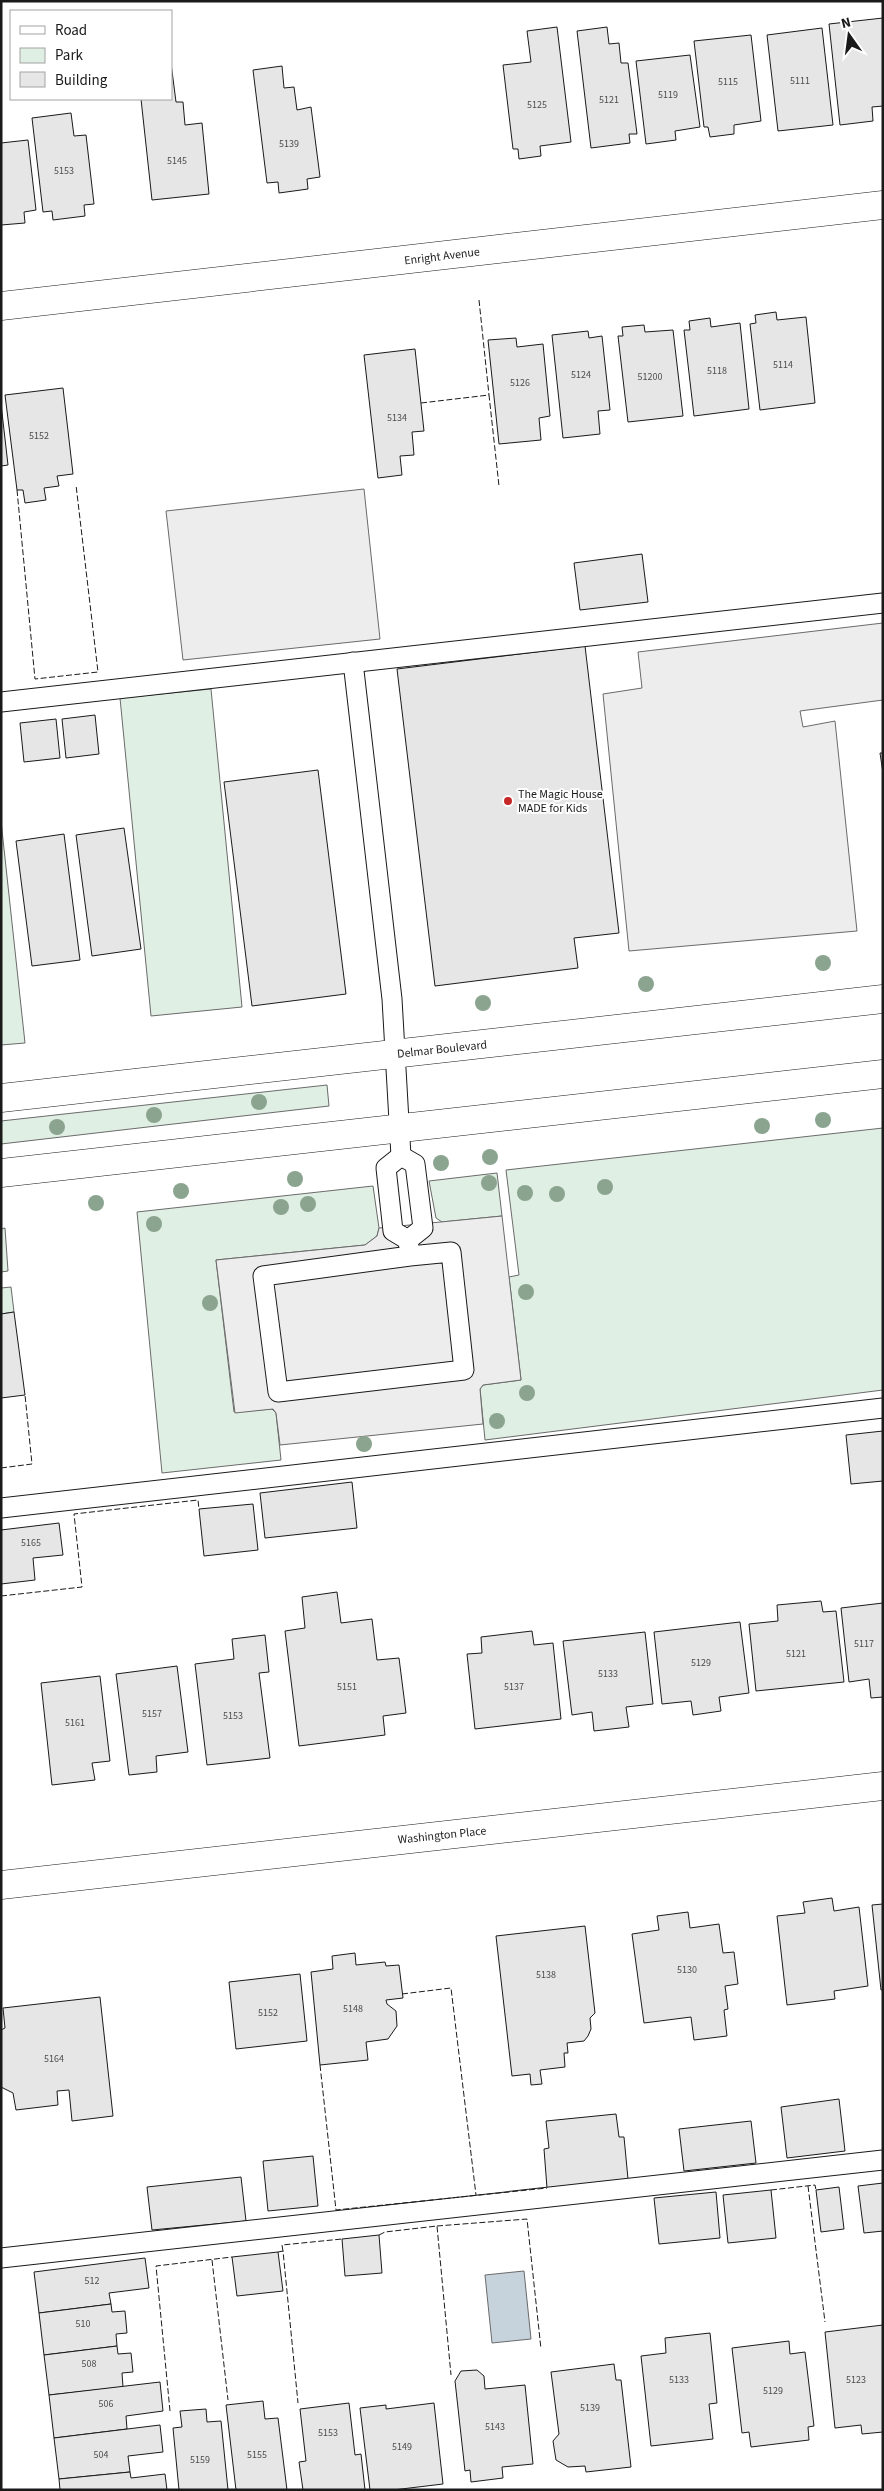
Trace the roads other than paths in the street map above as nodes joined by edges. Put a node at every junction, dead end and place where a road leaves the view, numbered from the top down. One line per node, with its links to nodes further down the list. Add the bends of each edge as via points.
1 (883, 205): 2 (main road, Enright Avenue)
2 (1, 306)
3 (883, 603): 4 (lane)
4 (352, 662): 5 (lane); 7 (lane, via 392,999)
5 (1, 702)
6 (883, 999): 7 (main road, Delmar Boulevard)
7 (394, 1055): 9 (main road, Delmar Boulevard); 10 (lane)
8 (883, 1074): 10 (main road)
9 (1, 1098)
10 (399, 1128): 11 (lane); 12 (main road)
11 (401, 1156): 13 (lane, via 415,1164 423,1228); 13 (lane, via 386,1168 386,1178 393,1230)
12 (1, 1173)
13 (409, 1248): 13 (lane, via 263,1276 278,1392 464,1370 451,1252)
14 (883, 1408): 15 (lane)
15 (1, 1508)
16 (883, 1786): 17 (main road, Washington Place)
17 (1, 1884)
18 (883, 2160): 19 (lane)
19 (1, 2258)

